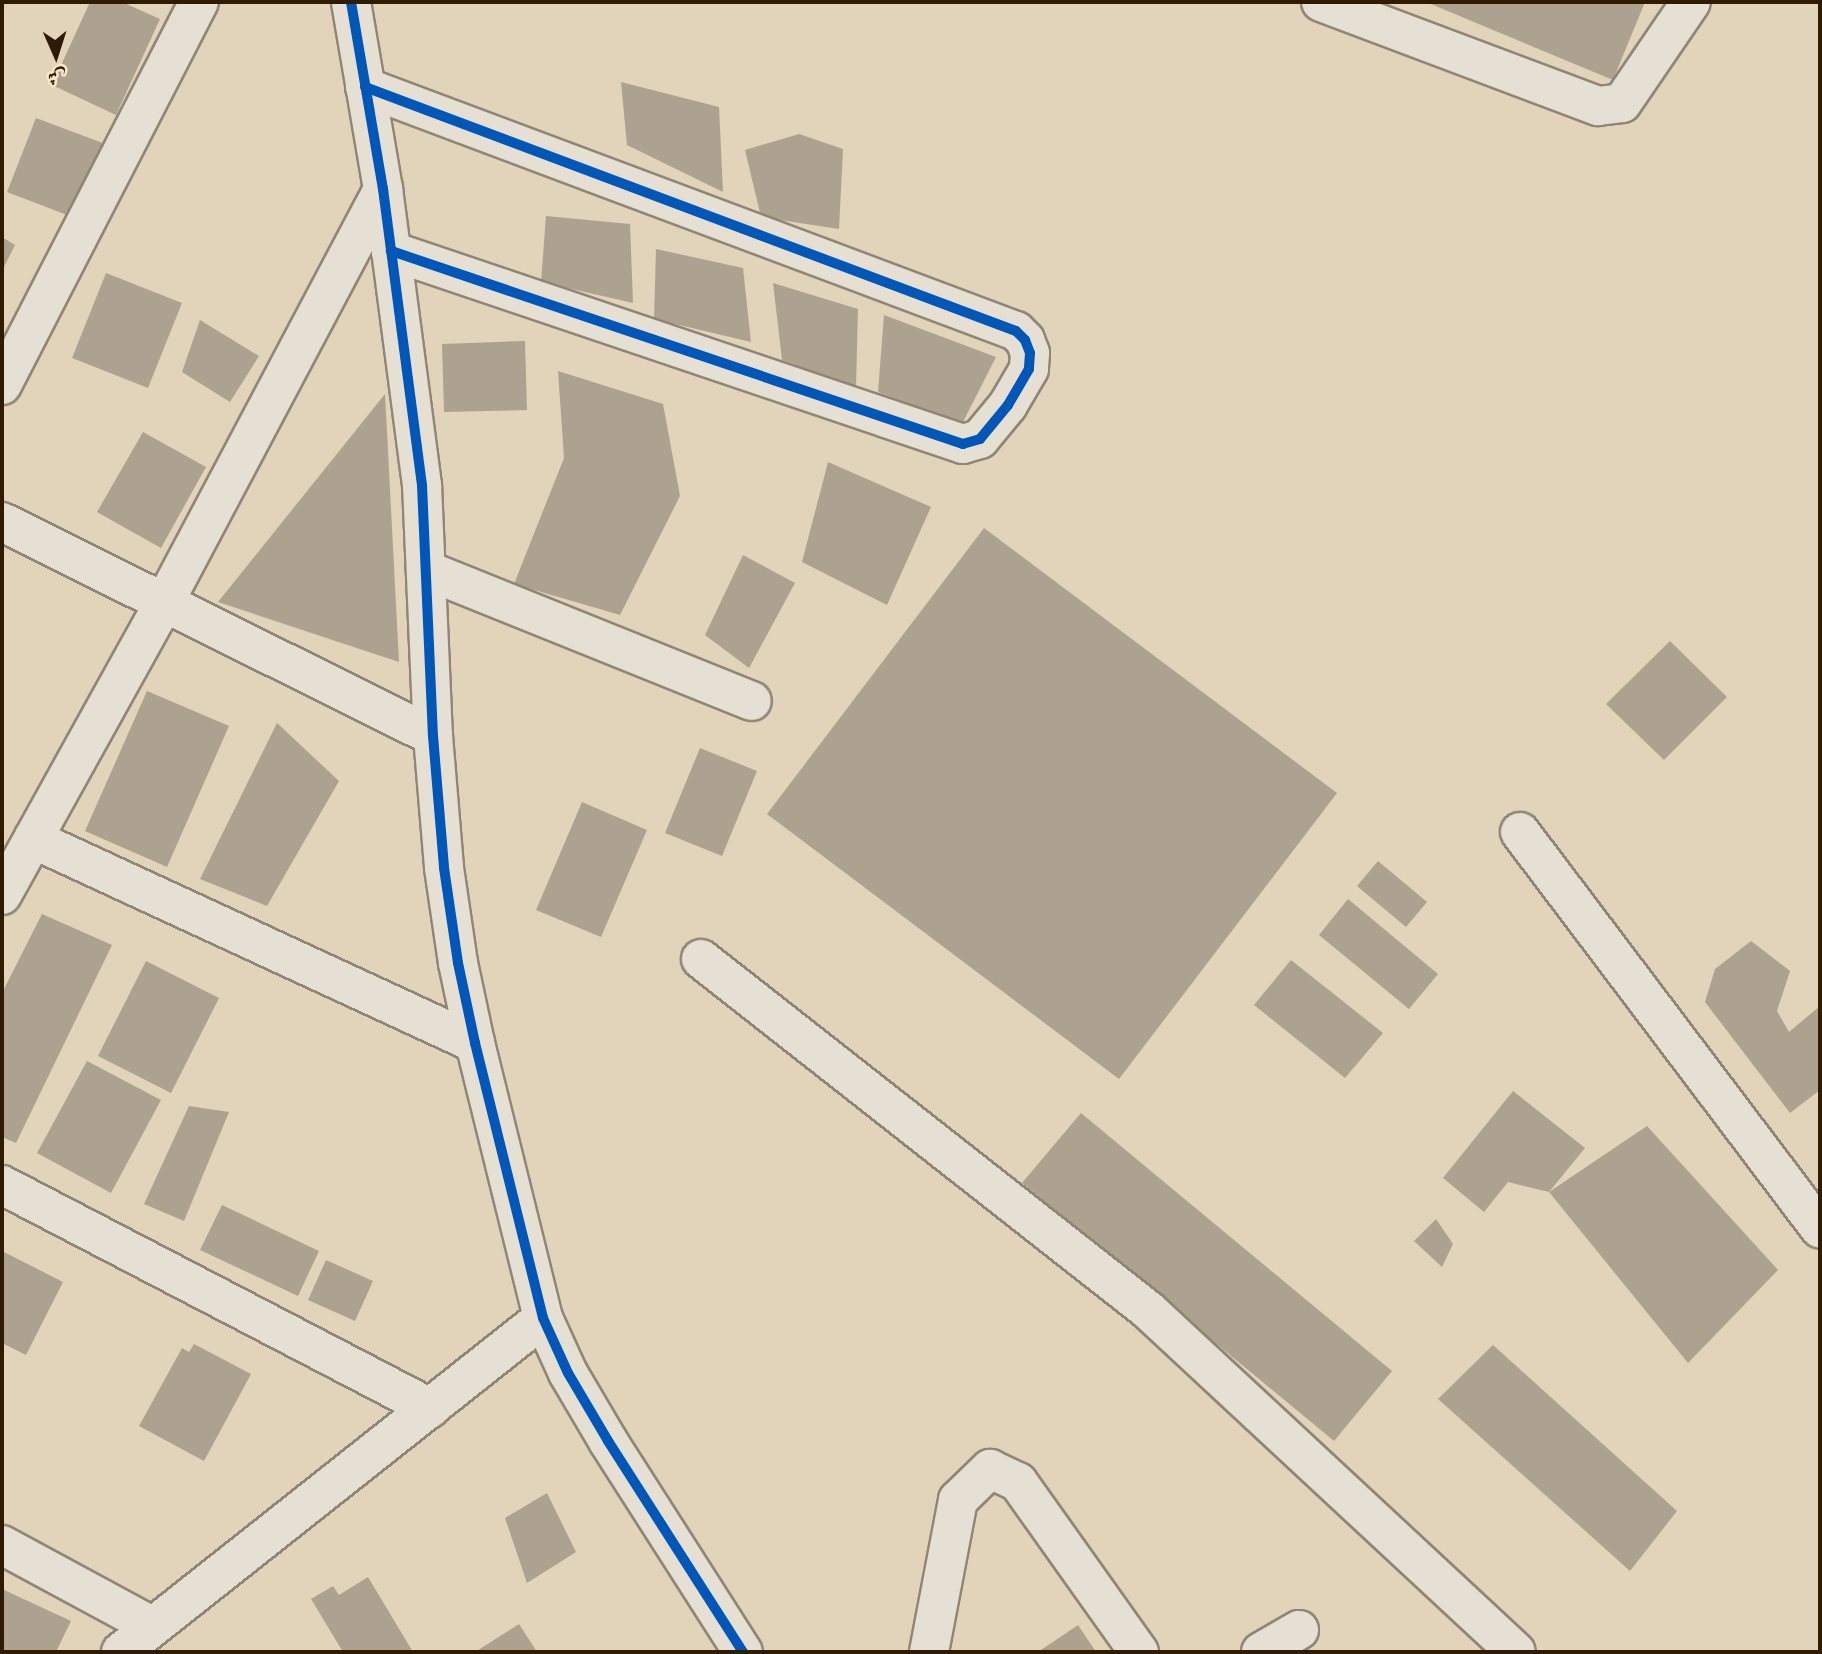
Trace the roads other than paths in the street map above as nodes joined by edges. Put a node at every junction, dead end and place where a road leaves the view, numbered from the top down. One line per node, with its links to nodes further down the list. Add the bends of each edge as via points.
1 (199, 2): 8 (street)
2 (351, 2): 5 (street)
3 (1321, 2): 4 (street, via 1598,106 1622,103)
4 (1691, 2)
5 (365, 87): 6 (street); 7 (street, via 1016,331 1030,353 1029,369 980,439 962,444)
6 (383, 189): 7 (street); 11 (street)
7 (391, 251): 10 (street, via 422,485)
8 (2, 385)
9 (2, 522): 11 (street)
10 (426, 570): 12 (street); 13 (street)
11 (165, 601): 13 (street); 15 (street)
12 (752, 701)
13 (433, 736): 18 (street, via 444,868)
14 (1520, 832): 20 (street)
15 (33, 839): 16 (street); 18 (street)
16 (2, 895)
17 (701, 958): 31 (street, via 1149,1310)
18 (475, 1043): 21 (street)
19 (2, 1185): 22 (street)
20 (1820, 1228)
21 (542, 1318): 22 (street); 27 (street, via 608,1441)
22 (430, 1408): 24 (street)
23 (2, 1545): 24 (street)
24 (152, 1626): 26 (street)
25 (1299, 1630): 30 (street)
26 (121, 1652)
27 (743, 1652)
28 (929, 1652): 29 (street, via 958,1500 990,1469 1018,1482)
29 (1139, 1652)
30 (1261, 1652)
31 (1516, 1652)

